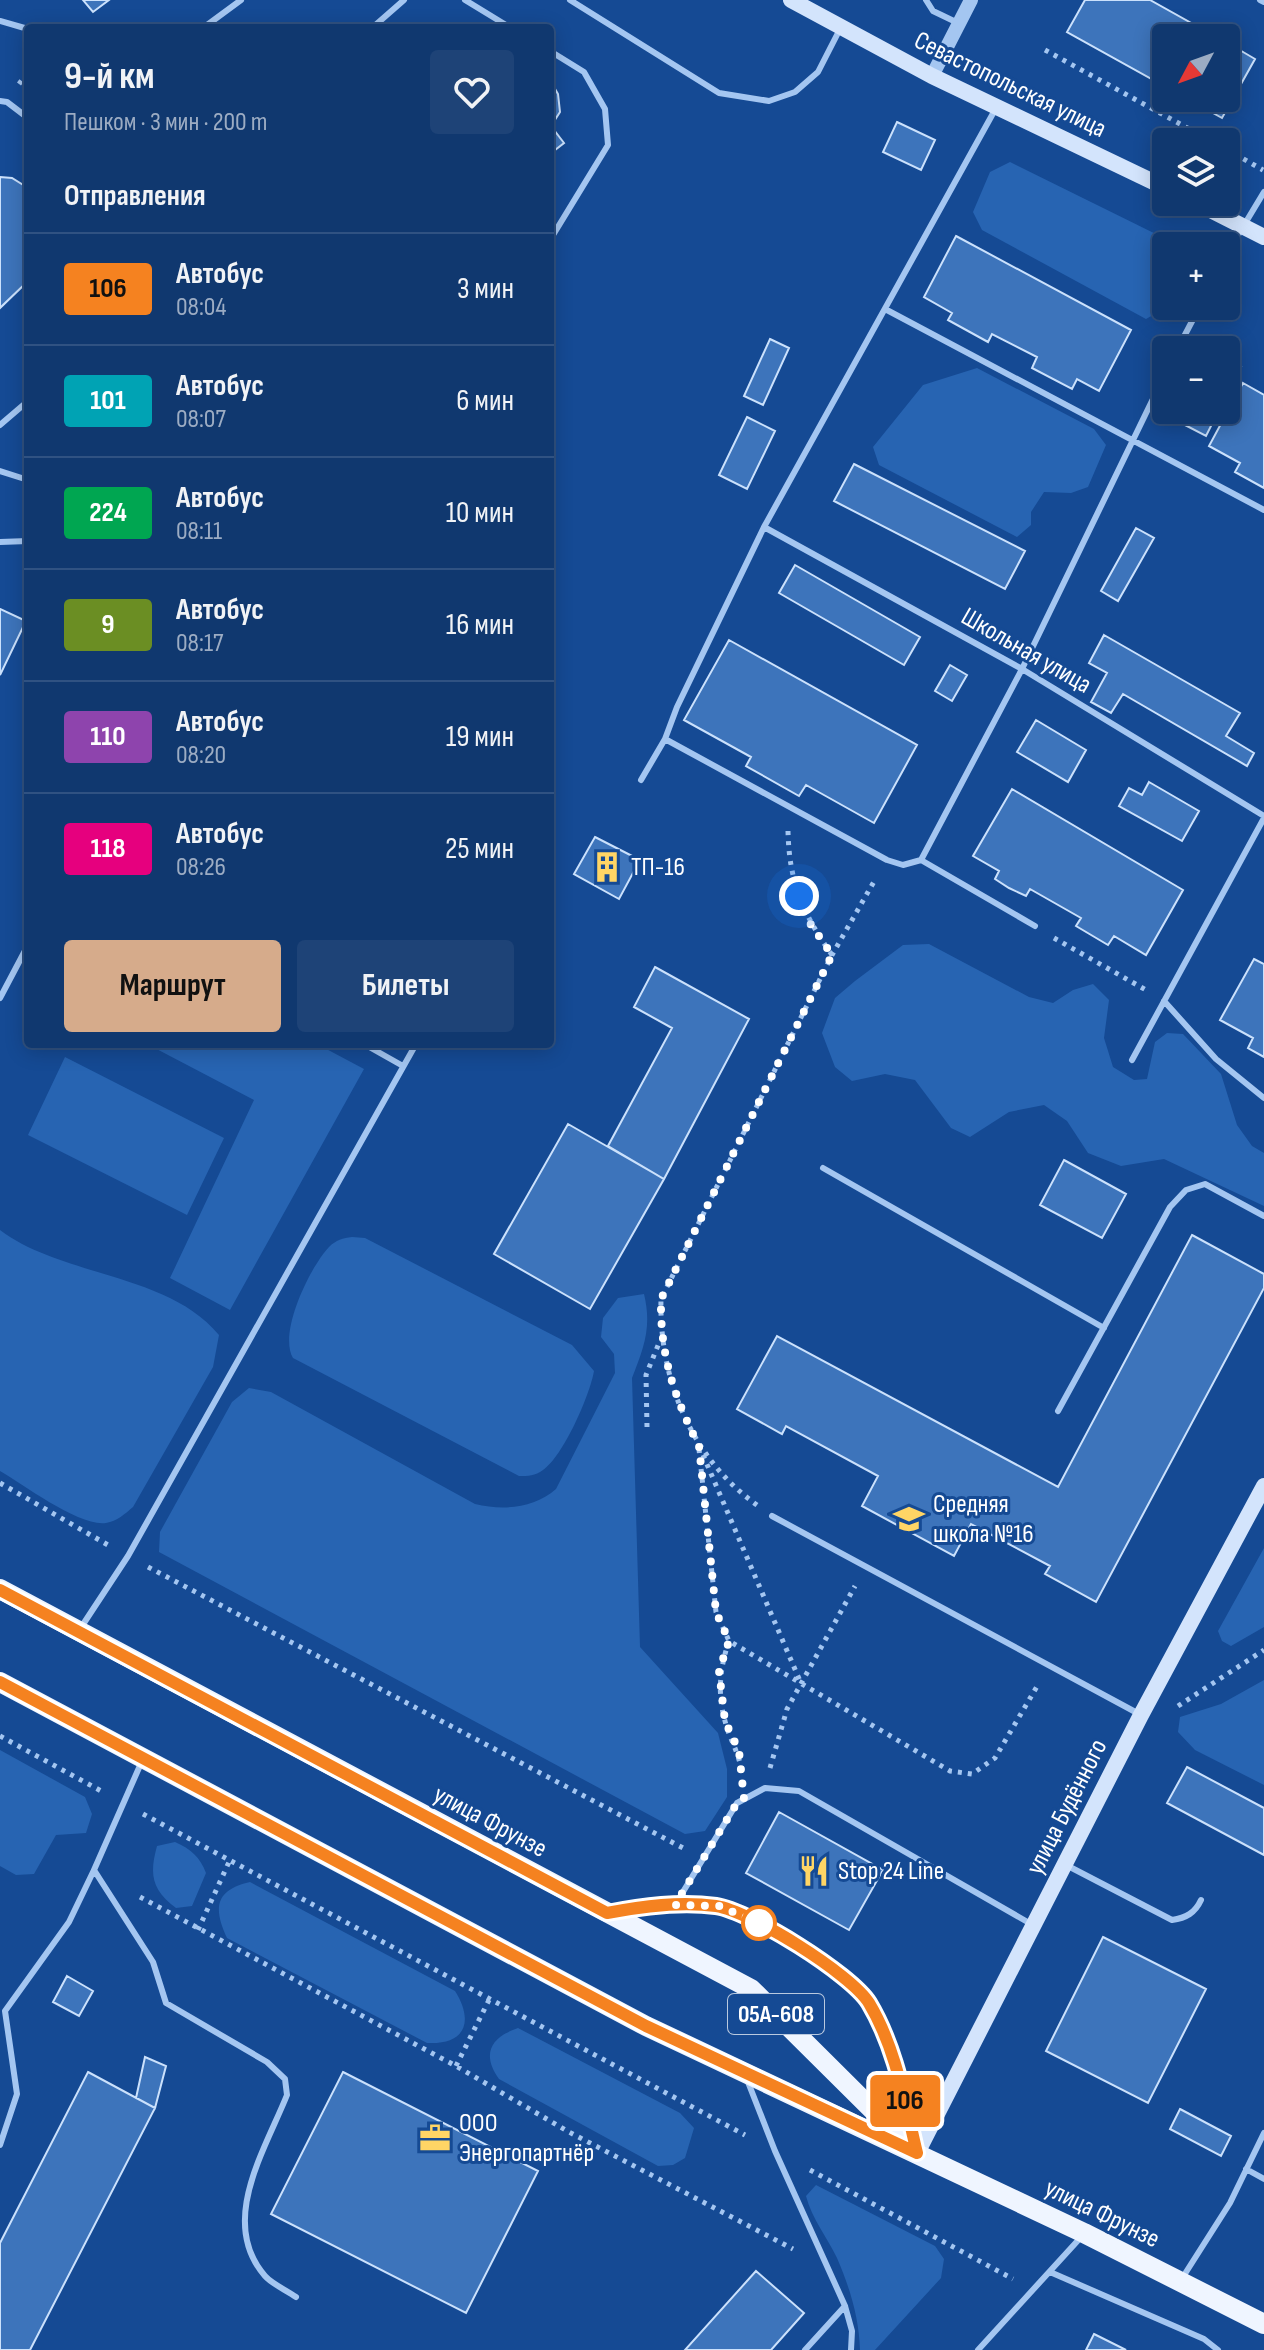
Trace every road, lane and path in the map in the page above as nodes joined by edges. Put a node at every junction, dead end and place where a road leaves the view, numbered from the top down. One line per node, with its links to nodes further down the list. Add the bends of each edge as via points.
1 (241, 0): 9 (lane)
2 (404, 0): 10 (lane)
3 (465, 0): 11 (lane)
4 (570, 0): 13 (lane, via 719,93 769,101 795,92 818,72)
5 (791, 0): 13 (main road, Севастопольская улица)
6 (926, 0): 12 (lane, via 933,11)
7 (971, 0): 12 (street)
8 (0, 21): 14 (lane)
9 (208, 24)
10 (377, 24)
11 (504, 24)
12 (959, 24): 17 (street)
13 (841, 27): 17 (main road, Севастопольская улица)
14 (24, 28)
15 (1045, 50): 21 (path)
16 (554, 53): 29 (lane, via 584,72 605,109 608,145)
17 (932, 76): 19 (main road, Севастопольская улица)
18 (0, 101): 20 (lane)
19 (998, 105): 24 (main road, Севастопольская улица); 31 (lane)
20 (24, 115)
21 (1187, 128)
22 (1240, 157): 23 (path)
23 (1264, 170)
24 (1152, 181)
25 (1264, 192): 27 (lane)
26 (1223, 216): 27 (main road)
27 (1241, 225): 28 (lane); 30 (main road)
28 (1238, 232)
29 (554, 233)
30 (1264, 237)
31 (885, 309): 35 (lane); 39 (lane)
32 (1152, 400): 35 (lane)
33 (24, 404): 34 (lane)
34 (0, 425)
35 (1132, 440): 38 (lane); 42 (lane)
36 (0, 471): 37 (lane)
37 (24, 479)
38 (1264, 510)
39 (764, 527): 42 (lane, Школьная улица); 43 (lane)
40 (24, 541): 41 (lane)
41 (0, 542)
42 (1022, 669): 46 (lane, Школьная улица); 48 (lane)
43 (665, 739): 44 (lane); 45 (lane)
44 (641, 780)
45 (793, 810): 47 (lane); 51 (path, via 788,827 793,876 805,916)
46 (1264, 817): 53 (lane)
47 (887, 860): 48 (lane, via 903,865); 51 (path)
48 (921, 860): 49 (lane)
49 (1035, 926): 53 (path)
50 (24, 953): 52 (lane)
51 (832, 955): 62 (path, via 661,1299)
52 (0, 998)
53 (1164, 1001): 56 (lane); 58 (lane, via 1216,1059)
54 (371, 1048): 57 (lane)
55 (414, 1048): 57 (lane)
56 (1132, 1060)
57 (403, 1066): 69 (lane)
58 (1264, 1098)
59 (823, 1168): 61 (lane)
60 (1264, 1216): 61 (lane, via 1205,1184 1186,1190 1170,1207)
61 (1104, 1328): 63 (lane)
62 (660, 1341): 64 (path, via 646,1375); 65 (path)
63 (1058, 1411)
64 (647, 1427)
65 (699, 1446): 68 (path, via 735,1489); 73 (path, via 716,1612); 77 (path)
66 (0, 1483): 69 (path)
67 (1264, 1486): 78 (main road, улица Будённого)
68 (772, 1516): 70 (lane)
69 (128, 1556): 72 (lane); 84 (path)
70 (866, 1567): 75 (lane); 77 (path)
71 (0, 1589): 72 (main road, улица Фрунзе / 05А-608)
72 (78, 1631): 90 (main road, улица Фрунзе / 05А-608)
73 (729, 1641): 77 (path); 82 (path, via 719,1671 725,1721 739,1751)
74 (1264, 1650): 78 (path, via 1190,1700 1167,1712)
75 (1049, 1665): 77 (path, via 995,1758 972,1774 950,1771); 78 (lane)
76 (0, 1682): 80 (main road, улица Фрунзе / 05А-608)
77 (801, 1682): 81 (path, via 787,1709)
78 (1141, 1715): 86 (main road, улица Будённого)
79 (0, 1736): 83 (path)
80 (144, 1758): 83 (lane); 96 (main road, улица Фрунзе / 05А-608)
81 (765, 1788): 82 (lane); 91 (lane, via 799,1791)
82 (744, 1799): 84 (lane)
83 (124, 1803): 85 (path); 87 (lane)
84 (703, 1859): 89 (lane)
85 (229, 1862): 92 (path); 93 (path)
86 (1065, 1864): 88 (lane, via 1172,1920 1183,1919); 91 (main road, улица Будённого)
87 (94, 1870): 92 (path); 94 (lane, via 69,1922); 108 (lane, via 153,1962 166,2003 267,2062 285,2079 287,2095 248,2191 243,2235 265,2276)
88 (1201, 1900)
89 (675, 1905): 90 (lane); 100 (lane, via 719,1906 761,1924 841,1973 868,2002 891,2055)
90 (607, 1913): 100 (main road, улица Фрунзе / 05А-608, via 751,1989)
91 (1033, 1926): 100 (main road, улица Будённого)
92 (198, 1930): 95 (path)
93 (489, 2000): 95 (path); 99 (path)
94 (2, 2012): 98 (lane, via 17,2094)
95 (456, 2066): 104 (path, via 569,2132)
96 (746, 2075): 99 (lane); 100 (main road, улица Фрунзе / 05А-608)
97 (1264, 2133): 101 (lane)
98 (0, 2145)
99 (775, 2151): 104 (lane); 107 (path)
100 (917, 2153): 103 (main road, улица Фрунзе / 05А-608)
101 (1246, 2169): 102 (lane); 106 (lane, via 1202,2252)
102 (1264, 2179)
103 (1084, 2233): 105 (lane); 106 (main road, улица Фрунзе / 05А-608)
104 (828, 2268): 109 (lane)
105 (1050, 2272): 107 (lane); 114 (lane, via 1204,2339)
106 (1180, 2281): 110 (main road, улица Фрунзе / 05А-608)
107 (1035, 2291): 113 (lane)
108 (296, 2297)
109 (845, 2306): 111 (lane); 112 (lane)
110 (1264, 2324)
111 (805, 2350)
112 (851, 2350)
113 (978, 2350)
114 (1218, 2350)

